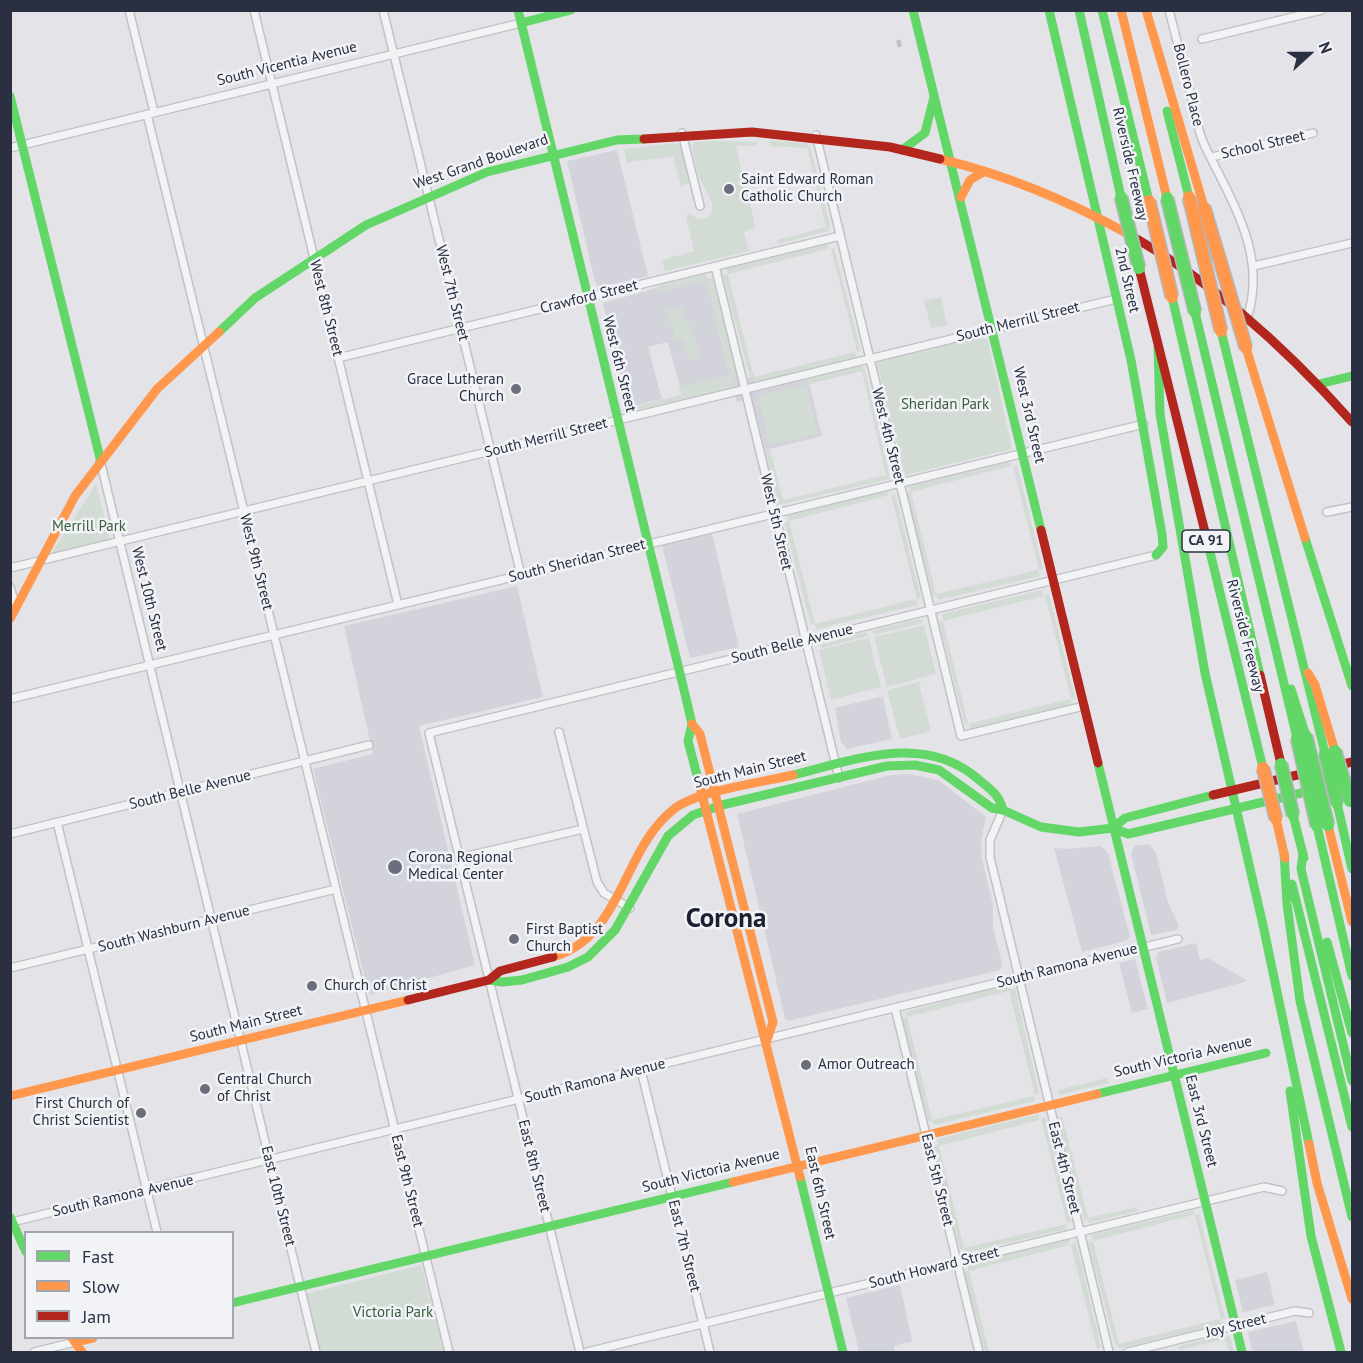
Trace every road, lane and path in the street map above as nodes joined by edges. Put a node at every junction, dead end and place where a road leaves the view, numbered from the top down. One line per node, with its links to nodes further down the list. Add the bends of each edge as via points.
1 (129, 10): 19 (street, West 9th Street)
2 (254, 10): 16 (street, West 8th Street)
3 (383, 10): 15 (street, West 7th Street)
4 (571, 10): 13 (main road, South Vicentia Avenue)
5 (913, 10): 17 (main road, West 3rd Street)
6 (1049, 10): 32 (main road, 2nd Street)
7 (1079, 10): 44 (main road, Riverside Freeway / CA 91, bridge)
8 (1102, 10): 105 (main road, bridge)
9 (1121, 10): 100 (main road, bridge, via 1277,655)
10 (1144, 10): 78 (main road, bridge); 84 (main road, bridge, via 1301,662)
11 (1169, 10): 26 (street, Bollero Place, via 1203,143)
12 (1322, 10): 14 (street)
13 (519, 17): 15 (street, South Vicentia Avenue); 25 (main road, West 6th Street)
14 (1202, 39)
15 (394, 53): 16 (street, South Vicentia Avenue); 29 (street, West 7th Street)
16 (271, 84): 19 (street, South Vicentia Avenue); 35 (street, West 8th Street)
17 (934, 94): 24 (main road, via 925,133); 27 (main road, West 3rd Street)
18 (10, 96): 23 (main road, West 10th Street)
19 (150, 113): 23 (street, South Vicentia Avenue); 43 (street, West 9th Street)
20 (682, 133): 22 (main road, West Grand Boulevard); 25 (main road, West Grand Boulevard); 31 (street)
21 (1313, 133): 26 (street, School Street)
22 (816, 135): 24 (main road, West Grand Boulevard); 33 (street, West 4th Street)
23 (16, 146): 55 (main road, West 10th Street)
24 (902, 150): 27 (main road, West Grand Boulevard)
25 (553, 152): 29 (main road, West Grand Boulevard); 38 (main road, West 6th Street)
26 (1212, 157): 37 (street, Bollero Place, via 1244,227)
27 (951, 160): 28 (main road, West Grand Boulevard); 30 (main road, West 3rd Street)
28 (985, 171): 30 (main road, via 969,180); 32 (main road, West Grand Boulevard)
29 (429, 194): 35 (main road, West Grand Boulevard, via 366,224); 41 (street, West 7th Street)
30 (961, 197): 42 (main road, West 3rd Street)
31 (700, 206)
32 (1097, 216): 39 (main road, 2nd Street); 40 (main road, West Grand Boulevard)
33 (840, 236): 36 (street, Crawford Street); 46 (street, West 4th Street)
34 (1353, 243): 37 (street)
35 (313, 256): 43 (main road, West Grand Boulevard); 45 (street, West 8th Street)
36 (715, 266): 38 (street, Crawford Street); 49 (street, West 5th Street)
37 (1254, 266): 40 (street, Bollero Place, via 1254,294)
38 (587, 297): 41 (street, Crawford Street); 50 (main road, West 6th Street)
39 (1116, 299): 42 (street, South Merrill Street); 52 (main road, 2nd Street)
40 (1248, 315): 48 (main road, West Grand Boulevard)
41 (461, 328): 45 (street, Crawford Street); 53 (street, West 7th Street)
42 (992, 328): 46 (street, South Merrill Street); 54 (main road, West 3rd Street)
43 (202, 342): 55 (main road, West Grand Boulevard, via 144,402); 59 (street, West 9th Street)
44 (1158, 347): 90 (main road, via 1160,414 1205,673); 104 (main road, Riverside Freeway / CA 91, bridge)
45 (338, 358): 56 (street, West 8th Street)
46 (870, 359): 49 (street, South Merrill Street); 57 (street, West 4th Street)
47 (1353, 376): 48 (main road)
48 (1319, 384): 51 (main road, West Grand Boulevard)
49 (746, 390): 50 (street, South Merrill Street); 61 (street, West 5th Street)
50 (618, 421): 53 (street, South Merrill Street); 63 (main road, West 6th Street)
51 (1353, 422)
52 (1144, 424): 54 (street, South Sheridan Street); 64 (main road, 2nd Street, via 1162,534 1162,547)
53 (491, 452): 56 (street, South Merrill Street); 67 (street, West 7th Street)
54 (1022, 452): 57 (street, South Sheridan Street); 68 (main road, West 3rd Street)
55 (100, 458): 62 (street, West 10th Street); 65 (main road, West Grand Boulevard)
56 (368, 482): 59 (street, South Merrill Street); 70 (street, West 8th Street)
57 (900, 483): 61 (street, South Sheridan Street); 72 (street, West 4th Street)
58 (1353, 507): 60 (street)
59 (243, 512): 62 (street, South Merrill Street); 74 (street, West 9th Street)
60 (1327, 512)
61 (774, 514): 63 (street, South Sheridan Street); 75 (street, West 5th Street)
62 (120, 542): 65 (street, South Merrill Street); 76 (street, West 10th Street)
63 (648, 544): 67 (street, South Sheridan Street); 77 (main road, West 6th Street)
64 (1156, 555): 68 (street, South Belle Avenue)
65 (38, 561): 66 (street, South Merrill Street); 71 (main road, West Grand Boulevard)
66 (10, 568)
67 (521, 575): 70 (street, South Sheridan Street)
68 (1053, 579): 72 (street, South Belle Avenue); 80 (main road, West 3rd Street)
69 (10, 587): 71 (street)
70 (398, 605): 74 (street, South Sheridan Street)
71 (16, 606): 73 (main road, West Grand Boulevard)
72 (931, 611): 75 (street, South Belle Avenue); 80 (street, West 4th Street, via 961,736)
73 (10, 619)
74 (275, 635): 76 (street, South Sheridan Street); 85 (street, West 9th Street)
75 (804, 641): 77 (street, South Belle Avenue); 87 (street, West 5th Street)
76 (150, 665): 79 (street, South Sheridan Street); 91 (street, West 10th Street)
77 (679, 672): 81 (main road, West 6th Street); 106 (street, South Belle Avenue, via 429,733)
78 (1353, 686)
79 (10, 699)
80 (1084, 706): 102 (main road, West 3rd Street)
81 (692, 724): 92 (main road, West 6th Street, via 700,734); 93 (main road, West 6th Street, via 688,741)
82 (559, 732): 101 (street)
83 (369, 746): 85 (street, South Belle Avenue)
84 (1330, 752): 94 (main road, bridge); 107 (main road, bridge, via 1337,803)
85 (306, 761): 91 (street, South Belle Avenue); 108 (street, West 9th Street)
86 (1353, 762): 90 (main road, South Main Street)
87 (836, 764): 88 (street, West 5th Street); 92 (main road, South Main Street); 98 (main road, South Main Street, via 897,751 931,753 967,769 999,796)
88 (839, 778): 95 (main road, South Main Street); 98 (main road, South Main Street, via 887,766 922,766 939,770 992,808)
89 (1353, 781): 96 (main road, South Main Street)
90 (1232, 789): 96 (main road); 102 (main road, South Main Street, via 1125,818)
91 (181, 792): 99 (street, South Belle Avenue); 111 (street, West 10th Street)
92 (716, 793): 93 (main road, South Main Street); 95 (main road, East 6th Street)
93 (703, 796): 97 (main road, East 6th Street); 109 (main road, South Main Street, via 675,808 656,827)
94 (1351, 806)
95 (720, 807): 97 (main road, South Main Street); 124 (main road, East 6th Street, via 773,1022)
96 (1236, 809): 102 (main road, South Main Street, via 1128,834); 120 (main road)
97 (707, 810): 110 (main road, South Main Street, via 684,821 668,836); 124 (main road, East 6th Street)
98 (1003, 810): 102 (main road, South Main Street, via 1050,829 1079,832); 119 (street, via 989,847)
99 (57, 822): 103 (street, South Belle Avenue); 115 (street)
100 (1323, 826): 112 (main road); 117 (main road)
101 (584, 828): 106 (street); 109 (street, via 597,882)
102 (1113, 828): 114 (main road)
103 (10, 834)
104 (1284, 853): 134 (main road, Riverside Freeway / CA 91); 143 (main road, via 1300,1001)
105 (1303, 853): 123 (main road); 130 (main road, via 1301,869)
106 (459, 858): 118 (street)
107 (1353, 868)
108 (336, 889): 111 (street, South Washburn Avenue); 122 (street, West 9th Street)
109 (616, 901): 110 (street); 118 (main road, South Main Street, via 603,924 566,953 500,971)
110 (630, 908): 118 (main road, South Main Street, via 615,934 573,967 502,984)
111 (212, 920): 115 (street, South Washburn Avenue); 125 (street, West 10th Street)
112 (1353, 922)
113 (1178, 939): 114 (street, South Ramona Avenue)
114 (1143, 949): 119 (street, South Ramona Avenue); 129 (main road, East 3rd Street, via 1144,976 1153,986)
115 (88, 950): 116 (street, South Washburn Avenue); 127 (street)
116 (10, 968)
117 (1353, 976)
118 (489, 980): 122 (main road, South Main Street); 132 (street, East 8th Street)
119 (1019, 981): 121 (street, South Ramona Avenue); 133 (street, East 4th Street)
120 (1276, 989): 153 (main road, via 1317,1183); 171 (main road, via 1311,1236)
121 (895, 1008): 124 (street, South Ramona Avenue); 136 (street, East 5th Street)
122 (365, 1010): 125 (main road, South Main Street); 135 (street, East 9th Street)
123 (1353, 1033)
124 (767, 1040): 128 (street, South Ramona Avenue); 138 (main road, East 6th Street)
125 (240, 1041): 127 (main road, South Main Street); 137 (street, East 10th Street)
126 (1266, 1053): 129 (main road, South Victoria Avenue)
127 (117, 1070): 131 (main road, South Main Street); 139 (street)
128 (641, 1070): 132 (street, South Ramona Avenue); 141 (street, East 7th Street)
129 (1174, 1075): 133 (main road, South Victoria Avenue); 142 (main road, East 3rd Street)
130 (1353, 1080)
131 (10, 1096)
132 (518, 1100): 135 (street, South Ramona Avenue); 145 (street, East 8th Street)
133 (1048, 1106): 136 (main road, South Victoria Avenue); 147 (street, East 4th Street)
134 (1353, 1127)
135 (394, 1130): 137 (street, South Ramona Avenue); 149 (street, East 9th Street)
136 (926, 1134): 138 (main road, South Victoria Avenue); 150 (street, East 5th Street)
137 (269, 1161): 139 (street, South Ramona Avenue); 151 (street, East 10th Street)
138 (798, 1165): 141 (main road, South Victoria Avenue); 152 (main road, East 6th Street)
139 (146, 1191): 144 (street, South Ramona Avenue); 146 (street)
140 (1281, 1191): 142 (street, South Howard Street, via 1264,1187)
141 (672, 1196): 145 (main road, South Victoria Avenue); 156 (street, East 7th Street)
142 (1205, 1201): 147 (street, South Howard Street); 157 (main road, East 3rd Street)
143 (1353, 1217)
144 (11, 1220): 148 (main road)
145 (549, 1225): 149 (main road, South Victoria Avenue); 163 (street, East 8th Street)
146 (156, 1231)
147 (1079, 1232): 150 (street, South Howard Street); 168 (street, East 4th Street)
148 (24, 1248)
149 (425, 1256): 151 (main road, South Victoria Avenue); 162 (street, East 9th Street)
150 (957, 1262): 152 (street, South Howard Street); 167 (street, East 5th Street)
151 (301, 1286): 154 (main road, South Victoria Avenue); 161 (street, East 10th Street)
152 (828, 1294): 156 (street, South Howard Street); 166 (main road, East 6th Street)
153 (1353, 1299)
154 (234, 1303)
155 (1309, 1313): 157 (street, Joy Street, via 1295,1311)
156 (704, 1324): 164 (street, South Howard Street); 165 (street, East 7th Street)
157 (1235, 1325): 169 (street, Joy Street); 170 (main road, East 3rd Street)
158 (90, 1339): 159 (main road)
159 (76, 1344): 160 (street)
160 (34, 1353)
161 (316, 1353)
162 (449, 1353)
163 (580, 1353)
164 (586, 1353)
165 (711, 1353)
166 (843, 1353)
167 (979, 1353)
168 (1109, 1353)
169 (1128, 1353)
170 (1242, 1353)
171 (1341, 1353)

